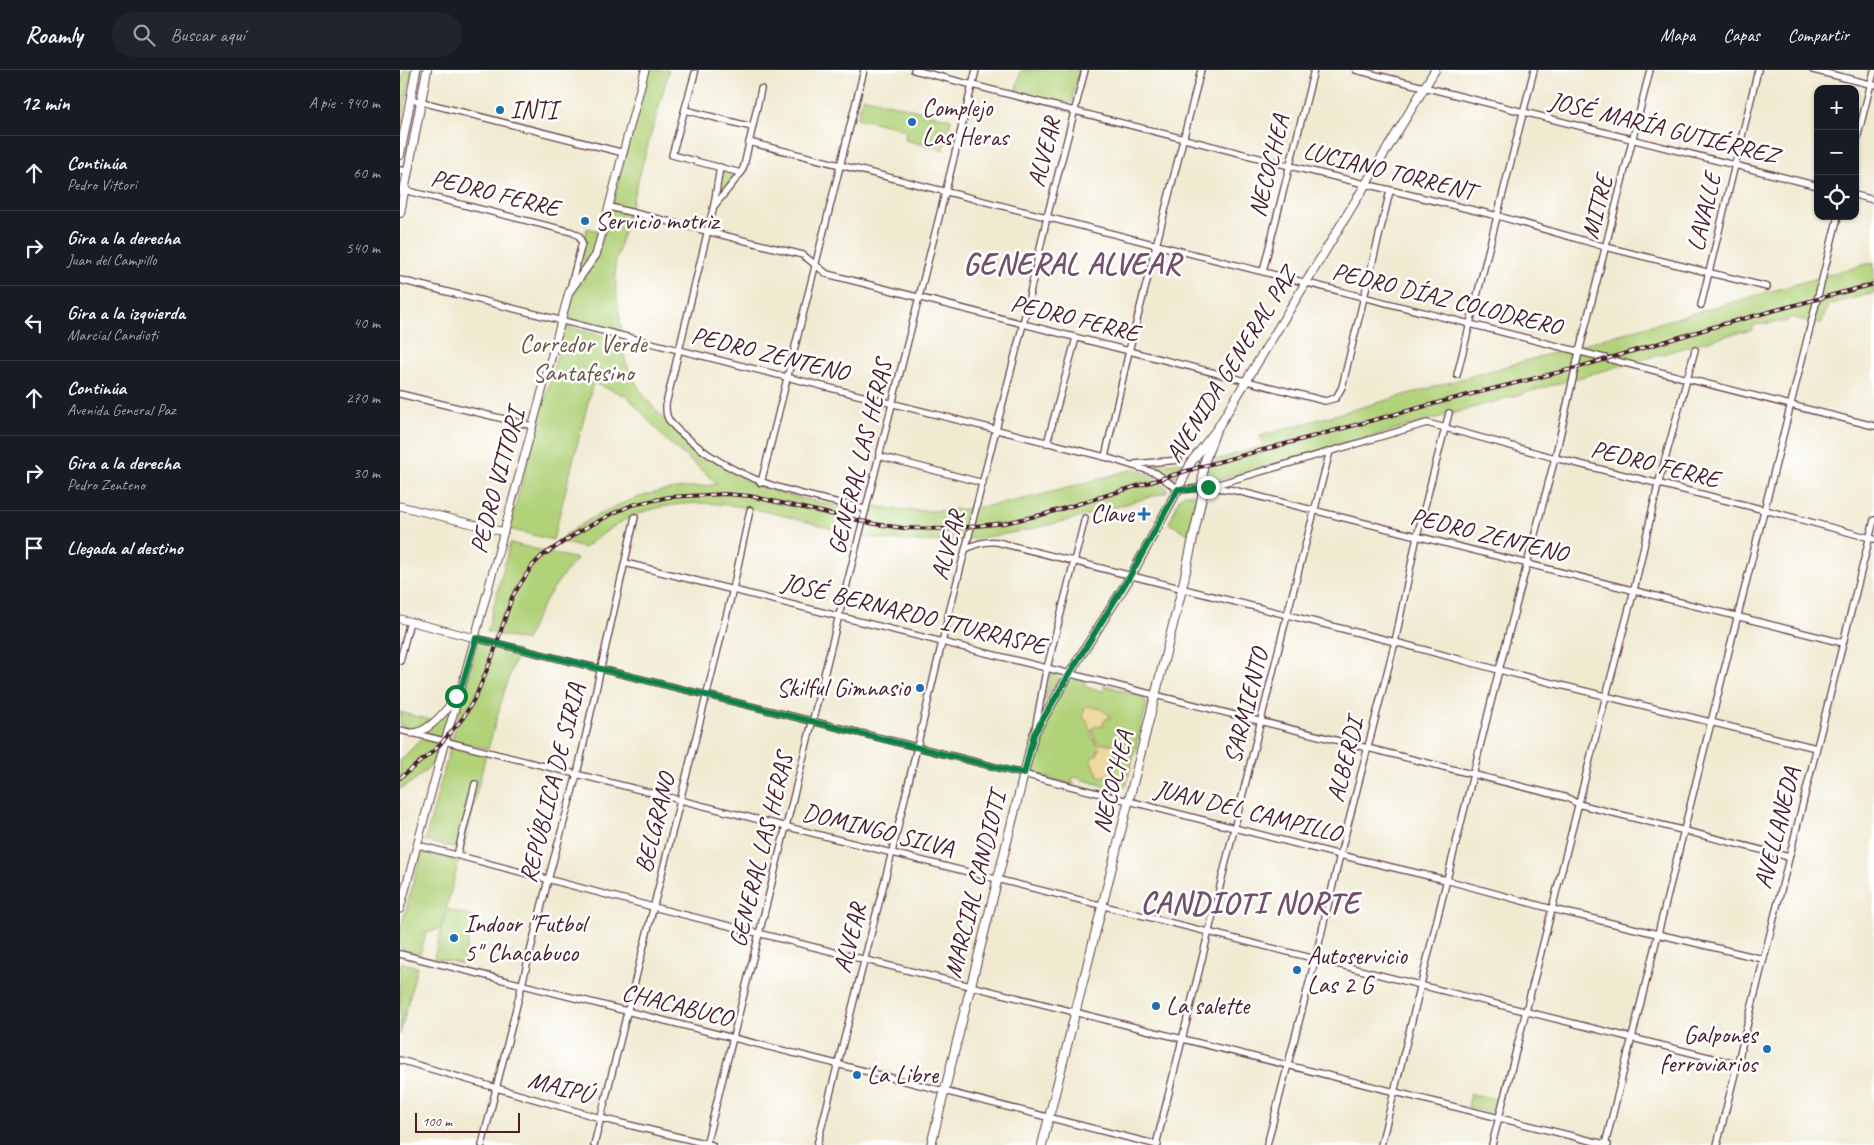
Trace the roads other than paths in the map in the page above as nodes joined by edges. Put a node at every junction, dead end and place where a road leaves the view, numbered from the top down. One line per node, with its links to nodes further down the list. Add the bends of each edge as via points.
1 (416, 70): 22 (main road)
2 (427, 70): 23 (main road)
3 (645, 70): 32 (street, PEDRO VITTORI)
4 (864, 70): 34 (street)
5 (914, 70): 19 (street, LUCIANO TORRENT)
6 (976, 70): 19 (street, GENERAL LAS HERAS)
7 (1084, 70): 25 (street, ALVEAR)
8 (1201, 70): 29 (street)
9 (1314, 70): 35 (street, NECOCHEA)
10 (1356, 70): 20 (street, JOSÉ MARÍA GUTIÉRREZ)
11 (1435, 70): 20 (main road, AVENIDA GENERAL PAZ)
12 (1534, 70): 26 (street)
13 (1650, 70): 30 (street, MITRE)
14 (1758, 70): 36 (street, LAVALLE)
15 (1813, 70): 18 (street)
16 (1874, 71): 18 (street)
17 (694, 73): 24 (street)
18 (1872, 85): 28 (street)
19 (972, 86): 25 (street, LUCIANO TORRENT); 44 (street, GENERAL LAS HERAS)
20 (1424, 88): 26 (street, JOSÉ MARÍA GUTIÉRREZ); 40 (main road, AVENIDA GENERAL PAZ)
21 (761, 89): 27 (street)
22 (410, 99): 23 (street); 33 (main road)
23 (421, 101): 32 (street); 38 (main road)
24 (684, 110): 27 (street); 37 (street, via 672,155)
25 (1074, 111): 29 (street, LUCIANO TORRENT); 51 (street, ALVEAR)
26 (1524, 112): 30 (street, JOSÉ MARÍA GUTIÉRREZ); 50 (street)
27 (752, 128): 31 (street)
28 (1859, 132)
29 (1184, 139): 35 (street, LUCIANO TORRENT); 54 (street)
30 (1633, 140): 36 (street, JOSÉ MARÍA GUTIÉRREZ); 55 (street, MITRE)
31 (749, 142): 34 (street, PEDRO DÍAZ COLODRERO); 39 (street)
32 (624, 153): 48 (street, PEDRO VITTORI)
33 (400, 154)
34 (842, 166): 44 (street, PEDRO DÍAZ COLODRERO); 56 (street)
35 (1290, 166): 40 (street, LUCIANO TORRENT); 57 (street, NECOCHEA)
36 (1734, 166): 41 (street, JOSÉ MARÍA GUTIÉRREZ); 58 (street, LAVALLE)
37 (720, 167): 39 (street); 47 (street)
38 (404, 171): 42 (main road)
39 (741, 173): 47 (street)
40 (1366, 185): 43 (street, LUCIANO TORRENT); 60 (main road, AVENIDA GENERAL PAZ)
41 (1814, 185)
42 (402, 189): 49 (main road); 62 (street, PEDRO FERRE, via 579,236 582,243)
43 (1390, 191): 50 (street, LUCIANO TORRENT); 64 (street)
44 (946, 192): 51 (street, PEDRO DÍAZ COLODRERO); 63 (street, GENERAL LAS HERAS)
45 (1859, 196): 46 (street)
46 (1874, 200)
47 (714, 205): 53 (street)
48 (610, 207): 53 (street, PEDRO FERRE); 62 (street, PEDRO VITTORI, via 596,255)
49 (400, 214)
50 (1498, 216): 55 (street, LUCIANO TORRENT); 68 (street)
51 (1047, 217): 54 (street, PEDRO DÍAZ COLODRERO); 67 (street, ALVEAR)
52 (1837, 220): 80 (street)
53 (708, 231): 56 (street, PEDRO FERRE, via 803,255); 71 (street)
54 (1156, 244): 57 (street, PEDRO DÍAZ COLODRERO); 72 (street)
55 (1606, 247): 58 (street, LUCIANO TORRENT); 73 (street, MITRE)
56 (816, 266): 63 (street, PEDRO FERRE, via 827,274); 75 (street)
57 (1263, 271): 60 (street, PEDRO DÍAZ COLODRERO)
58 (1709, 273): 61 (street, LUCIANO TORRENT); 65 (street, LAVALLE)
59 (400, 280): 66 (street, PEDRO ZENTENO)
60 (1307, 282): 64 (street, PEDRO DÍAZ COLODRERO); 77 (main road, AVENIDA GENERAL PAZ)
61 (1767, 288)
62 (569, 292): 66 (street, PEDRO VITTORI)
63 (919, 298): 67 (street, PEDRO FERRE); 79 (street, GENERAL LAS HERAS)
64 (1366, 298): 68 (street, PEDRO DÍAZ COLODRERO); 77 (street, PEDRO FERRE, via 1338,396 1332,400 1315,399)
65 (1701, 305)
66 (562, 321): 71 (street, PEDRO ZENTENO); 82 (street, PEDRO VITTORI)
67 (1024, 324): 69 (street, PEDRO FERRE); 86 (street, ALVEAR)
68 (1471, 324): 73 (street, PEDRO DÍAZ COLODRERO); 74 (street)
69 (1076, 338): 72 (street, PEDRO FERRE); 87 (street)
70 (1695, 350): 76 (street)
71 (679, 351): 75 (street, PEDRO ZENTENO); 94 (street, via 666,404 667,416 692,442 716,460)
72 (1129, 351): 77 (street, PEDRO FERRE); 90 (street)
73 (1579, 352): 76 (street, PEDRO DÍAZ COLODRERO); 91 (street, MITRE)
74 (1457, 375)
75 (786, 378): 79 (street, PEDRO ZENTENO); 94 (street)
76 (1688, 378): 80 (street, PEDRO DÍAZ COLODRERO); 96 (street)
77 (1247, 381): 85 (main road, AVENIDA GENERAL PAZ)
78 (400, 394): 82 (street)
79 (892, 405): 86 (street, PEDRO ZENTENO); 89 (street, GENERAL LAS HERAS)
80 (1791, 405): 83 (street, PEDRO DÍAZ COLODRERO); 102 (street)
81 (1449, 413): 84 (street, ALBERDI)
82 (533, 426): 107 (street, PEDRO VITTORI)
83 (1874, 426)
84 (1445, 428): 88 (street, PEDRO FERRE, via 1427,423); 91 (street, PEDRO FERRE); 108 (street, ALBERDI)
85 (1217, 429): 97 (main road, NECOCHEA, via 1203,466); 98 (main road, AVENIDA GENERAL PAZ, via 1192,461)
86 (996, 430): 87 (street, PEDRO ZENTENO); 95 (street, ALVEAR)
87 (1047, 444): 90 (street, PEDRO ZENTENO)
88 (1330, 452): 97 (street); 103 (street, SARMIENTO)
89 (879, 456): 95 (street); 100 (street, GENERAL LAS HERAS)
90 (1104, 457): 93 (street, PEDRO ZENTENO)
91 (1555, 458): 96 (street, PEDRO FERRE); 113 (street, MITRE)
92 (1179, 460): 93 (street, PEDRO ZENTENO)
93 (1130, 465): 98 (street, PEDRO ZENTENO, via 1156,473)
94 (760, 483): 100 (street)
95 (983, 483): 110 (street, ALVEAR)
96 (1658, 485): 102 (street, PEDRO FERRE); 117 (street)
97 (1205, 487): 98 (street, PEDRO ZENTENO); 103 (street, PEDRO ZENTENO, via 1233,490); 116 (main road, NECOCHEA)
98 (1178, 489): 114 (main road, AVENIDA GENERAL PAZ)
99 (400, 506): 107 (street)
100 (866, 509): 118 (street, GENERAL LAS HERAS)
101 (750, 510): 115 (street, BELGRANO)
102 (1765, 510): 109 (street, PEDRO FERRE); 120 (street)
103 (1314, 511): 108 (street, PEDRO ZENTENO); 119 (street, SARMIENTO)
104 (634, 517): 112 (street, REPÚBLICA DE SIRIA)
105 (1085, 518): 111 (street, MARCIAL CANDIOTI)
106 (1874, 520): 109 (street, AVELLANEDA)
107 (504, 532): 123 (street, PEDRO VITTORI)
108 (1417, 536): 113 (street, PEDRO ZENTENO); 125 (street, ALBERDI)
109 (1872, 538): 126 (street, AVELLANEDA)
110 (966, 549): 111 (street, via 974,544 997,542); 124 (street, ALVEAR)
111 (1073, 562): 114 (street); 128 (street, MARCIAL CANDIOTI)
112 (625, 563): 115 (street, JOSÉ BERNARDO ITURRASPE); 129 (street, REPÚBLICA DE SIRIA)
113 (1527, 564): 117 (street, PEDRO ZENTENO); 130 (street, MITRE)
114 (1130, 576): 116 (street); 131 (main road, AVENIDA GENERAL PAZ)
115 (733, 589): 118 (street, JOSÉ BERNARDO ITURRASPE); 133 (street, BELGRANO)
116 (1182, 589): 119 (street); 134 (main road, NECOCHEA)
117 (1634, 590): 120 (street, PEDRO ZENTENO); 135 (street)
118 (839, 615): 124 (street, JOSÉ BERNARDO ITURRASPE); 136 (street, GENERAL LAS HERAS)
119 (1287, 615): 125 (street); 137 (street, SARMIENTO)
120 (1737, 616): 126 (street, PEDRO ZENTENO); 138 (street)
121 (400, 619): 122 (street, JUAN DEL CAMPILLO)
122 (410, 622): 123 (street, JUAN DEL CAMPILLO); 127 (street)
123 (476, 638): 129 (street, JUAN DEL CAMPILLO); 132 (street, PEDRO VITTORI)
124 (943, 642): 128 (street, JOSÉ BERNARDO ITURRASPE); 143 (street, ALVEAR)
125 (1395, 642): 130 (street); 144 (street, ALBERDI)
126 (1843, 644): 145 (street, AVELLANEDA)
127 (400, 661)
128 (1047, 668): 131 (street, JOSÉ BERNARDO ITURRASPE); 141 (street, MARCIAL CANDIOTI)
129 (600, 670): 133 (street, JUAN DEL CAMPILLO); 146 (street, REPÚBLICA DE SIRIA)
130 (1499, 670): 135 (street); 148 (street, MITRE)
131 (1070, 674): 134 (street, JOSÉ BERNARDO ITURRASPE); 141 (main road, AVENIDA GENERAL PAZ)
132 (462, 685): 140 (street, via 430,725 422,732); 142 (street, PEDRO VITTORI)
133 (706, 695): 136 (street, JUAN DEL CAMPILLO); 150 (street, BELGRANO)
134 (1155, 696): 137 (street, JOSÉ BERNARDO ITURRASPE); 151 (main road, NECOCHEA)
135 (1606, 696): 138 (street); 152 (street)
136 (813, 722): 143 (street, JUAN DEL CAMPILLO); 153 (street, GENERAL LAS HERAS)
137 (1261, 722): 144 (street, JOSÉ BERNARDO ITURRASPE); 154 (street, SARMIENTO)
138 (1712, 722): 145 (street); 155 (street)
139 (400, 730): 140 (street, DOMINGO SILVA)
140 (412, 733): 142 (street, DOMINGO SILVA)
141 (1034, 734): 147 (main road, MARCIAL CANDIOTI)
142 (445, 741): 146 (street, DOMINGO SILVA); 156 (street, PEDRO VITTORI)
143 (917, 747): 147 (street, JUAN DEL CAMPILLO); 157 (street, ALVEAR)
144 (1368, 747): 148 (street, JOSÉ BERNARDO ITURRASPE); 159 (street, ALBERDI)
145 (1816, 748): 160 (street, AVELLANEDA)
146 (577, 774): 150 (street, DOMINGO SILVA); 162 (street, REPÚBLICA DE SIRIA)
147 (1024, 774): 151 (street, JUAN DEL CAMPILLO); 161 (main road, MARCIAL CANDIOTI)
148 (1473, 775): 152 (street, JOSÉ BERNARDO ITURRASPE, via 1568,798); 163 (street, MITRE)
149 (475, 784): 158 (street)
150 (680, 800): 153 (street, DOMINGO SILVA); 165 (street, BELGRANO)
151 (1129, 802): 154 (street, JUAN DEL CAMPILLO); 164 (main road, NECOCHEA)
152 (1578, 804): 155 (street, JOSÉ BERNARDO ITURRASPE); 167 (street)
153 (786, 826): 157 (street, DOMINGO SILVA); 168 (street, GENERAL LAS HERAS)
154 (1236, 828): 159 (street, JUAN DEL CAMPILLO); 170 (street, SARMIENTO)
155 (1684, 832): 160 (street); 169 (street)
156 (418, 845): 158 (street); 166 (street, PEDRO VITTORI)
157 (892, 852): 161 (street, DOMINGO SILVA); 173 (street, ALVEAR)
158 (457, 855): 162 (street)
159 (1340, 855): 163 (street, JUAN DEL CAMPILLO); 174 (street, ALBERDI)
160 (1789, 857): 172 (street, AVELLANEDA)
161 (998, 879): 164 (street, DOMINGO SILVA); 177 (main road, MARCIAL CANDIOTI)
162 (548, 880): 165 (street); 175 (street, REPÚBLICA DE SIRIA)
163 (1446, 880): 167 (street, JUAN DEL CAMPILLO); 176 (street, MITRE)
164 (1102, 906): 170 (street, DOMINGO SILVA); 179 (main road, NECOCHEA)
165 (653, 907): 168 (street); 178 (street, BELGRANO)
166 (400, 909)
167 (1552, 909): 169 (street, JUAN DEL CAMPILLO); 180 (street)
168 (760, 933): 173 (street); 181 (street, GENERAL LAS HERAS)
169 (1658, 933): 172 (street, JUAN DEL CAMPILLO); 182 (street)
170 (1209, 934): 174 (street, DOMINGO SILVA); 183 (street, SARMIENTO)
171 (400, 954): 175 (street, CHACABUCO)
172 (1763, 958): 185 (street, AVELLANEDA)
173 (864, 959): 177 (street); 186 (street, ALVEAR)
174 (1316, 960): 176 (street, DOMINGO SILVA); 187 (street, ALBERDI)
175 (522, 985): 178 (street, CHACABUCO); 188 (street, REPÚBLICA DE SIRIA)
176 (1421, 985): 180 (street, DOMINGO SILVA); 190 (street, MITRE)
177 (971, 986): 179 (street); 189 (main road, MARCIAL CANDIOTI)
178 (627, 1012): 181 (street, CHACABUCO); 191 (street, BELGRANO)
179 (1075, 1012): 183 (street); 192 (main road, NECOCHEA)
180 (1527, 1012): 182 (street, DOMINGO SILVA); 193 (street)
181 (733, 1038): 186 (street, CHACABUCO); 196 (street, GENERAL LAS HERAS)
182 (1631, 1038): 185 (street, DOMINGO SILVA); 204 (street)
183 (1183, 1039): 187 (street); 200 (street, SARMIENTO)
184 (400, 1060): 188 (street, MAIPÚ)
185 (1736, 1064): 205 (street, AVELLANEDA)
186 (838, 1065): 189 (street, CHACABUCO); 197 (street, ALVEAR)
187 (1288, 1066): 190 (street); 201 (street, ALBERDI)
188 (496, 1089): 191 (street, MAIPÚ); 194 (street, REPÚBLICA DE SIRIA)
189 (945, 1090): 192 (street, CHACABUCO); 198 (main road, MARCIAL CANDIOTI)
190 (1394, 1091): 193 (street); 202 (street, MITRE)
191 (600, 1118): 195 (street, BELGRANO); 196 (street, MAIPÚ)
192 (1049, 1118): 199 (main road, NECOCHEA); 200 (street, CHACABUCO)
193 (1498, 1118): 203 (street); 204 (street)
194 (482, 1145)
195 (594, 1145)
196 (708, 1145)
197 (817, 1145)
198 (931, 1145)
199 (1042, 1145)
200 (1157, 1145)
201 (1267, 1145)
202 (1381, 1145)
203 (1492, 1145)
204 (1606, 1145)
205 (1717, 1145)

